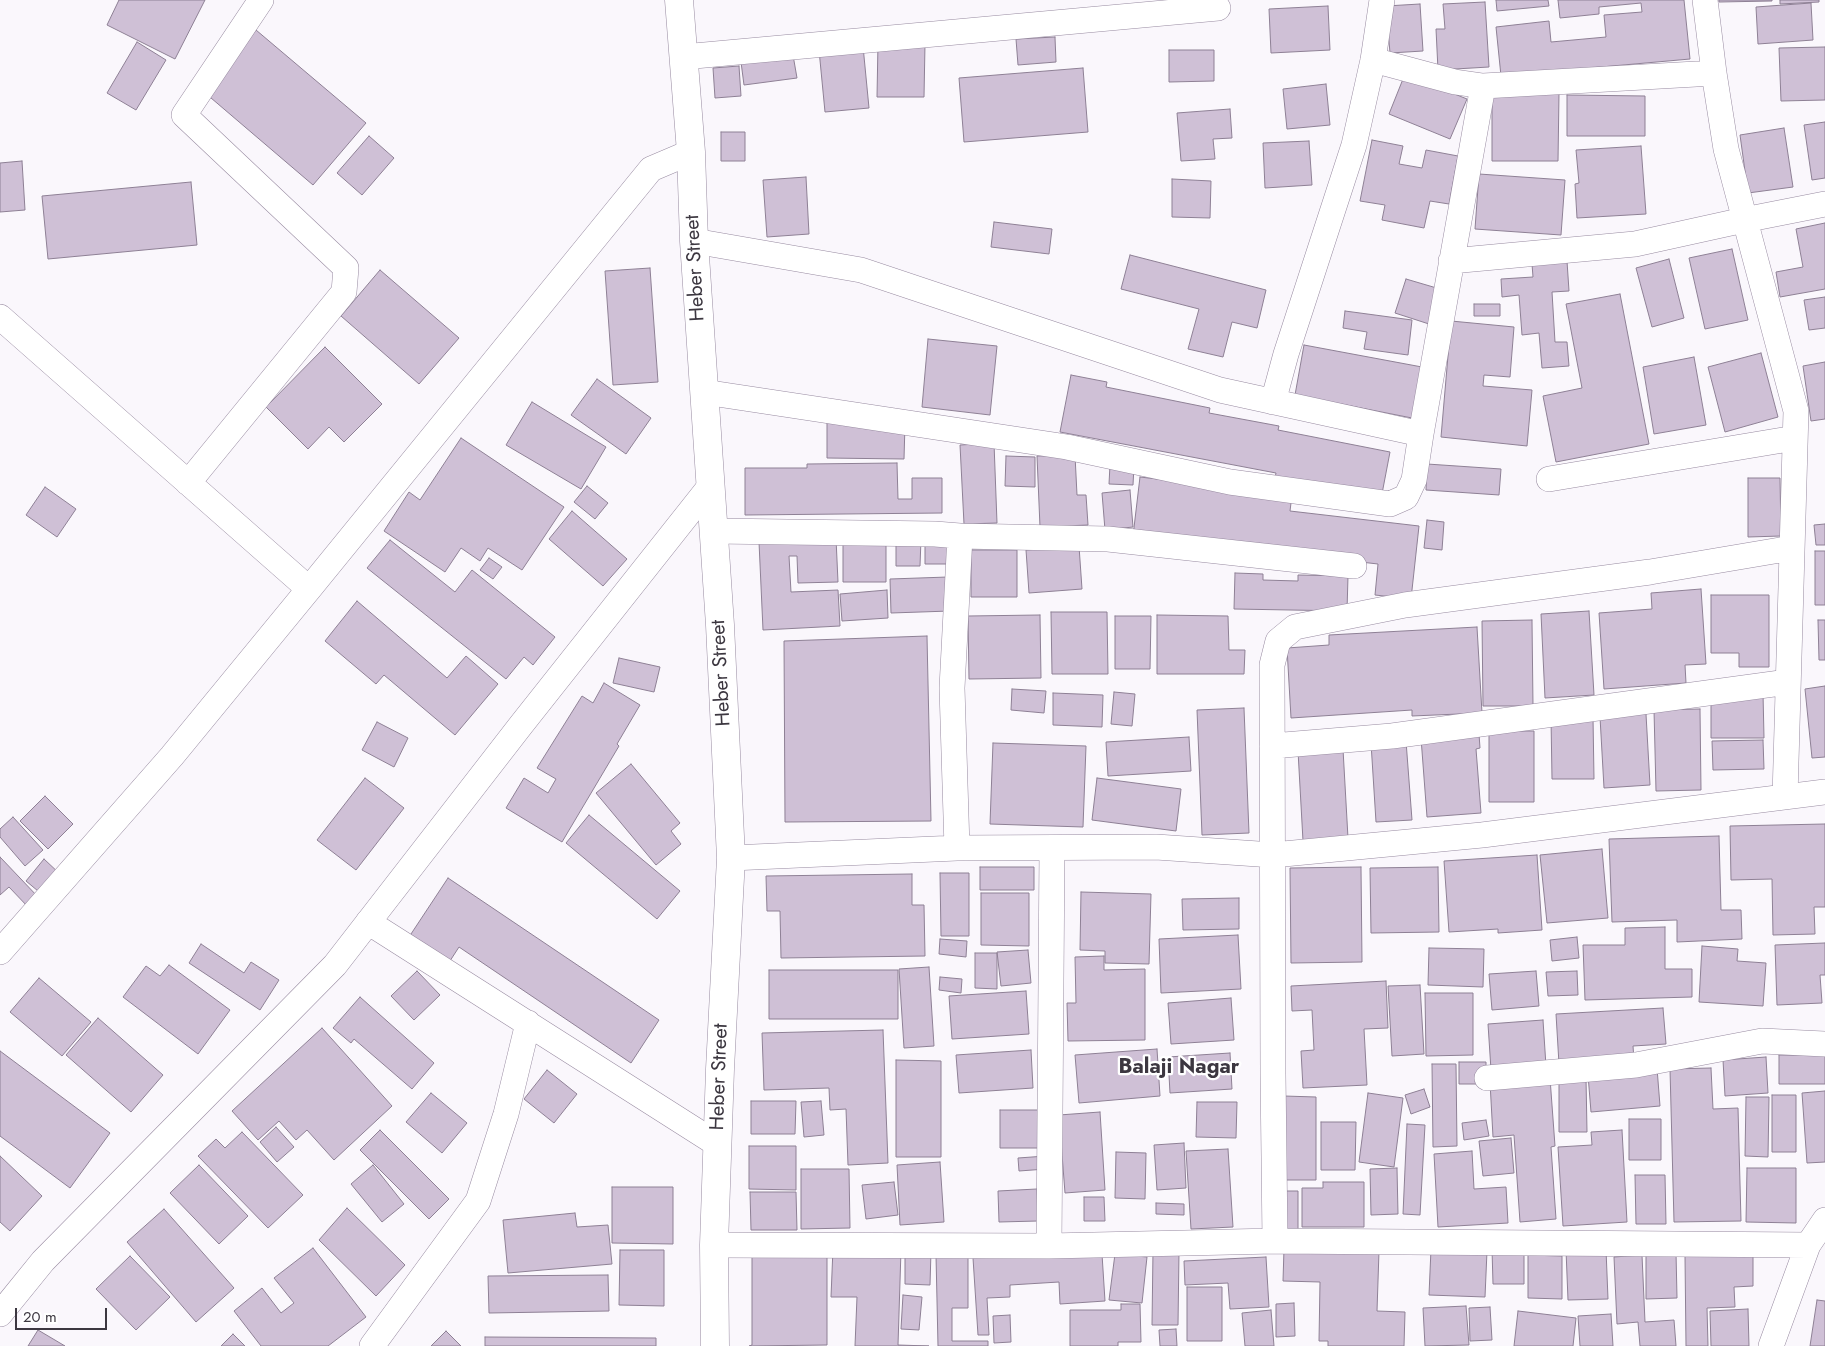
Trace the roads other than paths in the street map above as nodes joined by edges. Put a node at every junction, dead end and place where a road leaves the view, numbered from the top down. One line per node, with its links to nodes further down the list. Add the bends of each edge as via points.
1 (261, 0): 21 (street, via 184,115 346,268 344,292)
2 (679, 0): 6 (street, Heber Street)
3 (1382, 0): 7 (street)
4 (1705, 0): 8 (street)
5 (1218, 8): 6 (street)
6 (683, 57): 10 (street, Heber Street)
7 (1374, 60): 9 (street, via 1455,82); 17 (street, via 1354,145)
8 (1714, 73): 9 (street); 12 (street, via 1726,149)
9 (1484, 86): 14 (street)
10 (691, 152): 13 (street, Heber Street); 27 (street, via 652,169)
11 (1825, 204): 12 (street)
12 (1744, 220): 14 (street, via 1635,244); 19 (street, via 1796,411)
13 (694, 241): 16 (street, Heber Street); 17 (street, via 861,270 1220,390)
14 (1451, 261): 18 (street)
15 (0, 317): 21 (street)
16 (704, 392): 18 (street, via 1067,448 1230,482 1390,504 1406,497 1414,480); 22 (street, Heber Street)
17 (1273, 402): 18 (street)
18 (1421, 434)
19 (1795, 438): 20 (street); 25 (street)
20 (1549, 479)
21 (188, 483): 27 (street)
22 (711, 485): 23 (street, Heber Street); 36 (street)
23 (714, 531): 24 (street); 35 (street, Heber Street)
24 (960, 536): 26 (street, via 1108,539); 32 (street, via 952,688)
25 (1792, 548): 28 (street); 29 (street, via 1650,572 1405,605 1296,627 1278,641 1272,665)
26 (1354, 566)
27 (309, 589): 37 (street, via 172,756)
28 (1788, 682): 29 (street, via 1392,736); 31 (street)
29 (1272, 746): 34 (street)
30 (1825, 792): 31 (street)
31 (1786, 797): 34 (street, via 1482,834)
32 (958, 848): 33 (street); 35 (street)
33 (1052, 848): 34 (street, via 1156,848); 46 (street)
34 (1273, 854): 43 (street)
35 (731, 858): 41 (street, Heber Street)
36 (368, 922): 38 (street); 47 (street, via 335,965 43,1261)
37 (0, 952)
38 (528, 1023): 41 (street); 48 (street, via 506,1114 478,1201)
39 (1825, 1044): 40 (street, via 1762,1040 1636,1065)
40 (1487, 1078)
41 (717, 1144): 45 (street, Heber Street)
42 (1825, 1220): 44 (street)
43 (1275, 1241): 44 (street); 46 (street)
44 (1808, 1244): 50 (street)
45 (714, 1245): 46 (street); 49 (street, Heber Street)
46 (1049, 1246)
47 (0, 1314)
48 (372, 1346)
49 (715, 1346)
50 (1771, 1346)

